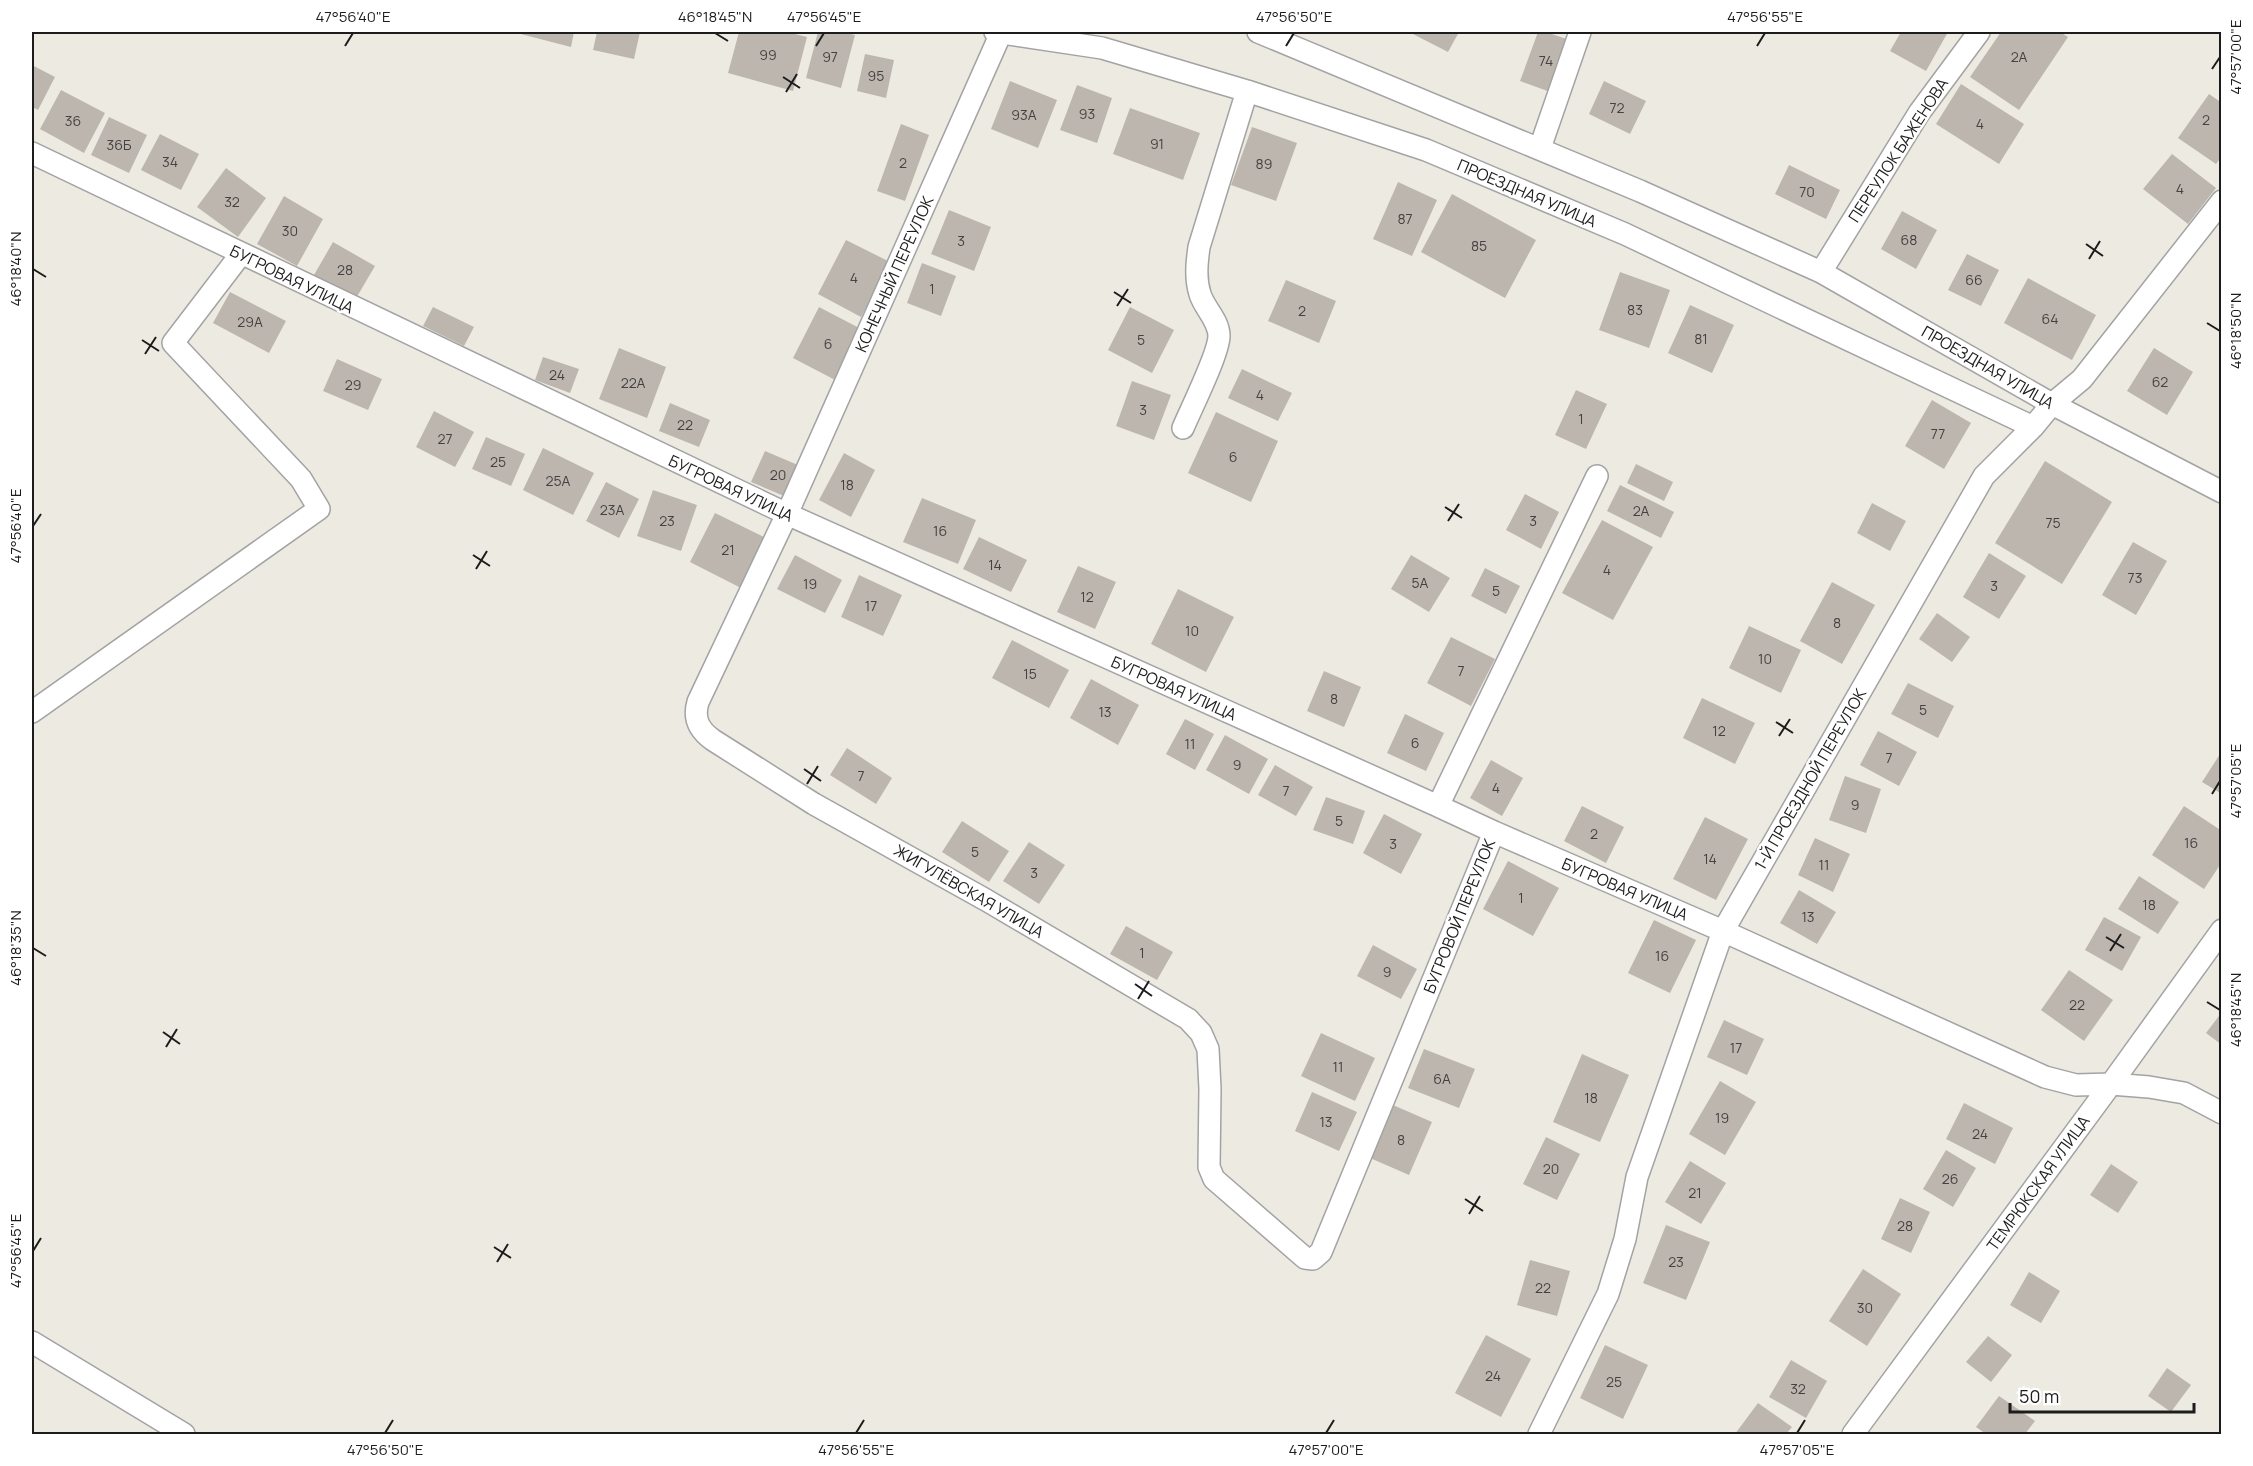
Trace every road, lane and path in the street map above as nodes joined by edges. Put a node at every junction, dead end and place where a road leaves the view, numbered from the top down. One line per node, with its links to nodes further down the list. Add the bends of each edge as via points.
1 (998, 32): 5 (street, ПРОЕЗДНАЯ УЛИЦА); 17 (street, КОНЕЧНЫЙ ПЕРЕУЛОК)
2 (1258, 32): 7 (street, ПРОЕЗДНАЯ УЛИЦА)
3 (1580, 32): 7 (street)
4 (1979, 32): 11 (street, ПЕРЕУЛОК БАЖЕНОВА, via 1919,113)
5 (1104, 40): 6 (street, ПРОЕЗДНАЯ УЛИЦА)
6 (1247, 91): 13 (street, ПРОЕЗДНАЯ УЛИЦА, via 1426,150 1615,230); 14 (street, via 1199,247 1196,271 1200,294 1219,336)
7 (1540, 148): 11 (street, ПРОЕЗДНАЯ УЛИЦА)
8 (32, 153): 10 (street, БУГРОВАЯ УЛИЦА)
9 (2222, 201): 12 (street, 1-Й ПРОЕЗДНОЙ ПЕРЕУЛОК, via 2082,379)
10 (241, 254): 17 (street, БУГРОВАЯ УЛИЦА); 18 (street, via 173,343 301,479 319,509)
11 (1821, 272): 12 (street, ПРОЕЗДНАЯ УЛИЦА)
12 (2052, 404): 13 (street, 1-Й ПРОЕЗДНОЙ ПЕРЕУЛОК); 16 (street, ПРОЕЗДНАЯ УЛИЦА)
13 (2033, 427): 22 (street, 1-Й ПРОЕЗДНОЙ ПЕРЕУЛОК, via 1984,476)
14 (1183, 428)
15 (1597, 476): 19 (street)
16 (2222, 492)
17 (786, 514): 19 (street, БУГРОВАЯ УЛИЦА); 25 (street, ЖИГУЛЁВСКАЯ УЛИЦА, via 698,702 695,712 704,734 814,804 1188,1019 1201,1033 1208,1049 1209,1167 1214,1179 1298,1254)
18 (32, 712)
19 (1438, 806): 20 (street, БУГРОВОЙ ПЕРЕУЛОК)
20 (1494, 832): 22 (street, БУГРОВАЯ УЛИЦА); 25 (street, БУГРОВОЙ ПЕРЕУЛОК, via 1321,1252)
21 (2222, 930): 23 (street, ТЕМРЮКСКАЯ УЛИЦА)
22 (1723, 931): 23 (street, БУГРОВАЯ УЛИЦА, via 2045,1077 2076,1085); 28 (street, 1-Й ПРОЕЗДНОЙ ПЕРЕУЛОК, via 1637,1177 1625,1239 1608,1294)
23 (2111, 1084): 24 (street, via 2184,1093); 29 (street, ТЕМРЮКСКАЯ УЛИЦА)
24 (2222, 1113)
25 (1312, 1259)
26 (32, 1342): 27 (street)
27 (184, 1434)
28 (1539, 1434)
29 (1853, 1434)

